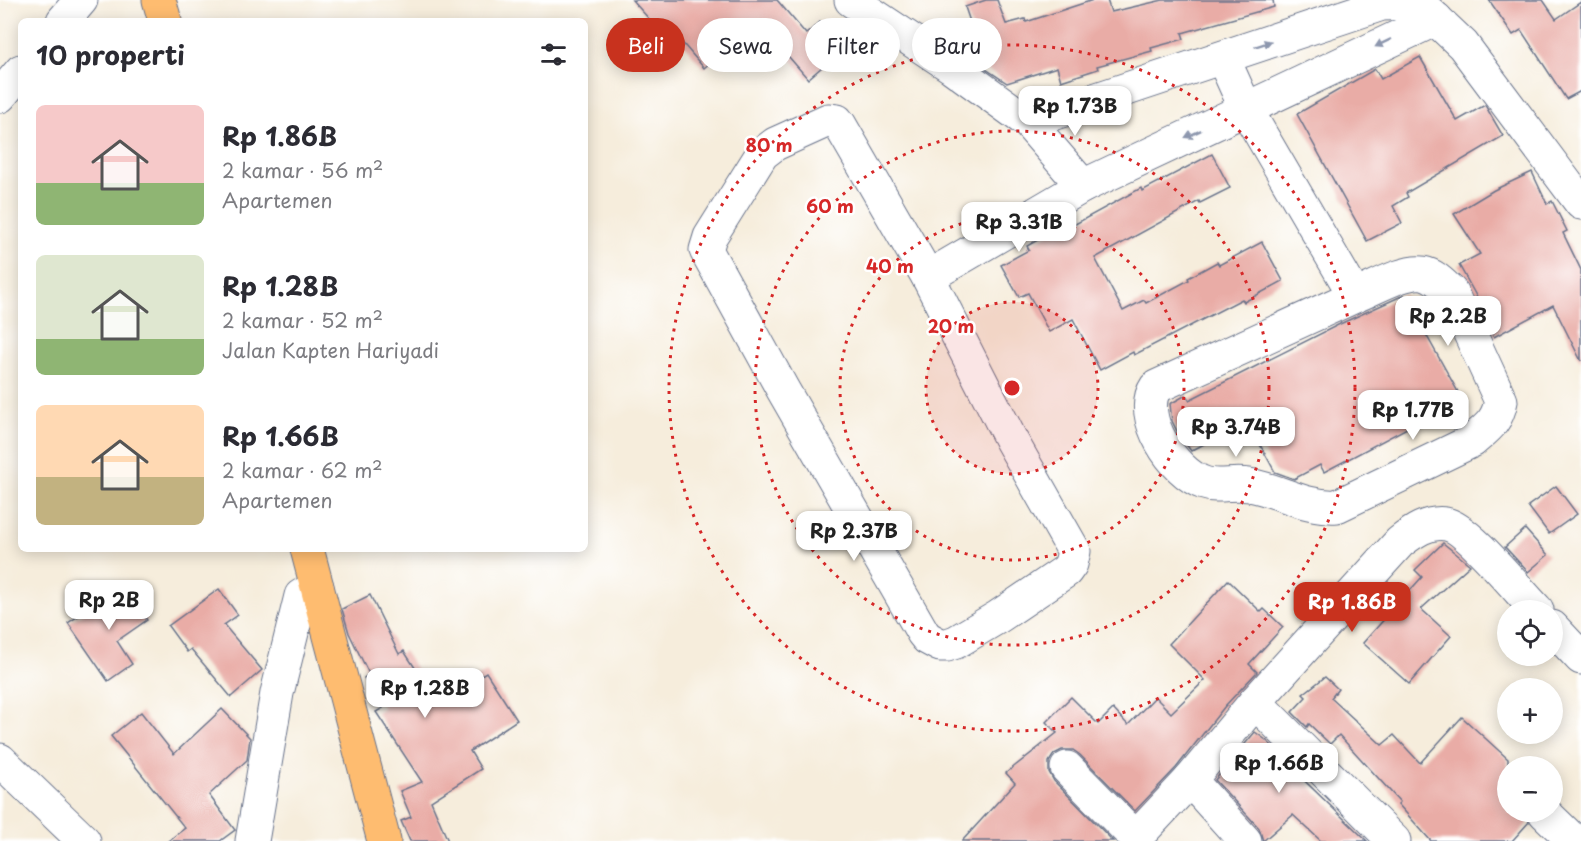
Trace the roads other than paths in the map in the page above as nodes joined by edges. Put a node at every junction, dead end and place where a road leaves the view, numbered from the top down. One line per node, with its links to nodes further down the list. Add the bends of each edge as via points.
1 (81, 0): 4 (street)
2 (159, 0): 5 (main road)
3 (851, 0): 11 (street)
4 (66, 18)
5 (164, 18)
6 (1436, 19): 7 (street, one-way to 6, via 1382,4 1413,3); 10 (street, one-way to 10); 13 (street, via 1463,45)
7 (1223, 58): 10 (street); 11 (street)
8 (18, 75): 9 (street)
9 (0, 96)
10 (1246, 109): 12 (street, one-way to 12); 15 (street)
11 (1028, 122): 12 (street)
12 (1083, 186): 14 (street)
13 (1581, 203)
14 (928, 277): 14 (street, via 1011,440 1074,551 1066,571 998,617 947,645 933,642 922,633 709,257 707,244 762,154 816,125 837,121)
15 (1355, 296): 15 (street, via 1403,276 1423,273 1451,292 1501,400 1498,415 1488,427 1472,441 1337,506 1305,503 1246,484 1204,483 1171,459 1154,426 1150,405 1156,387)
16 (308, 552): 17 (main road)
17 (317, 587): 27 (street, via 301,596 277,693); 28 (main road)
18 (1528, 600): 21 (street, via 1465,533 1448,524 1418,529 1400,542)
19 (1563, 639): 20 (street)
20 (1581, 658)
21 (1255, 702): 24 (street); 30 (street)
22 (0, 760): 26 (street)
23 (1067, 768): 24 (street, via 1132,831 1144,829)
24 (1190, 780): 29 (street)
25 (1554, 822): 31 (street)
26 (84, 841)
27 (252, 841)
28 (384, 841)
29 (1245, 841)
30 (1394, 841)
31 (1574, 841)

